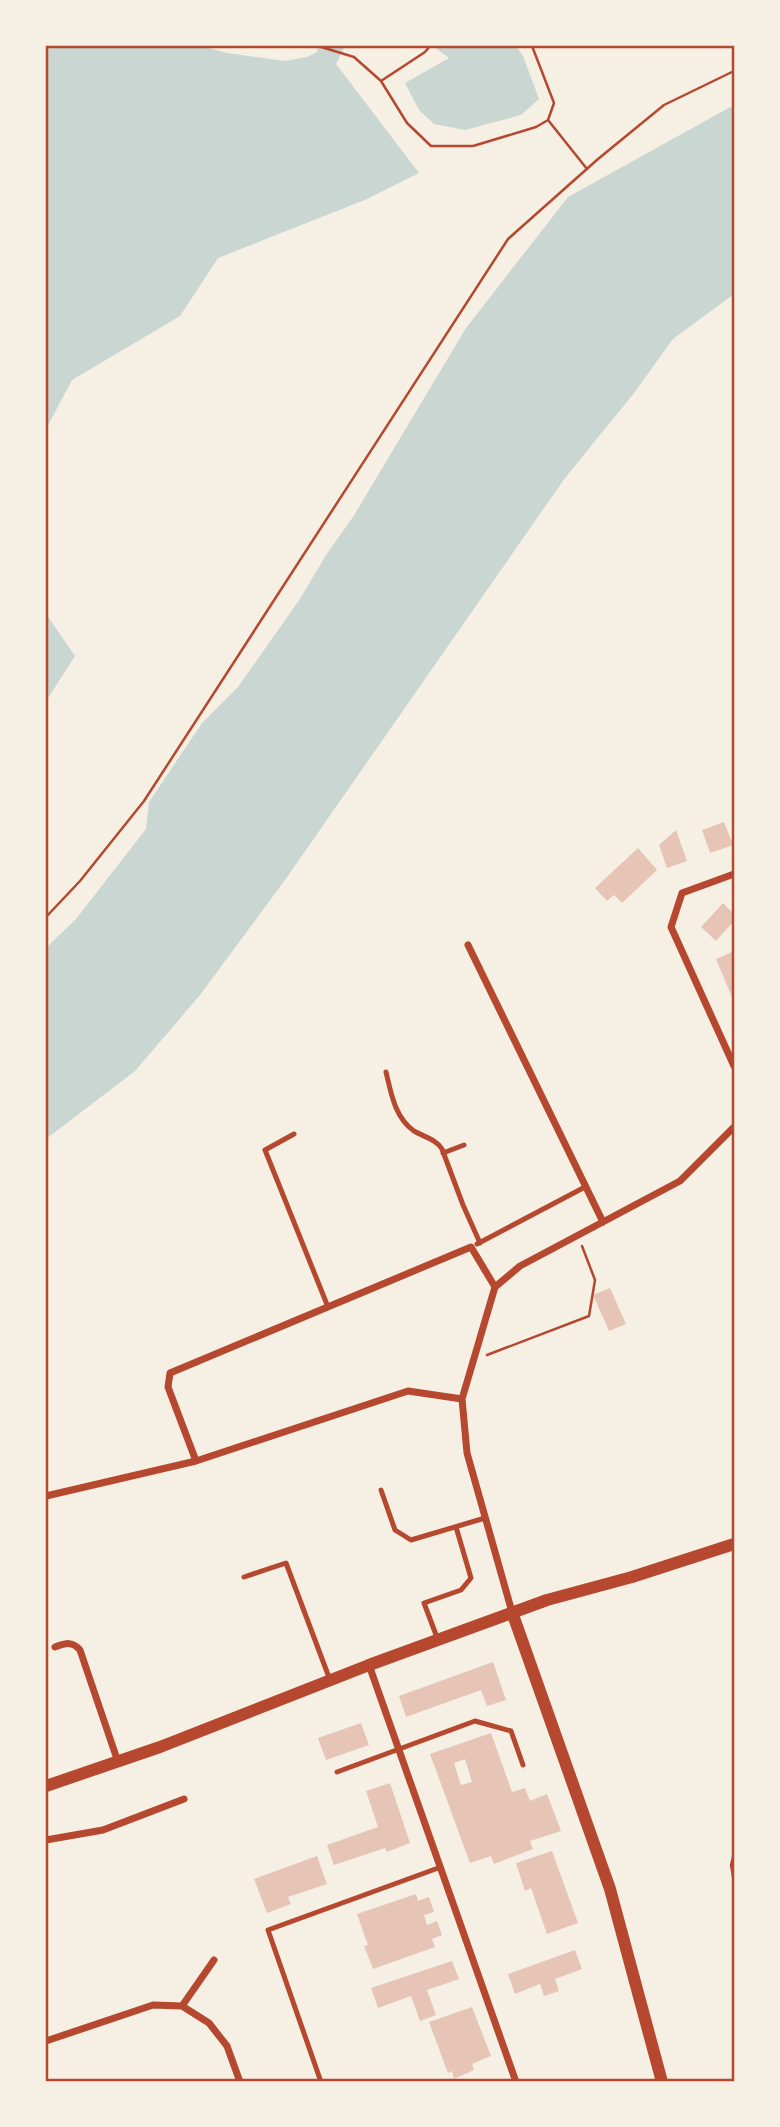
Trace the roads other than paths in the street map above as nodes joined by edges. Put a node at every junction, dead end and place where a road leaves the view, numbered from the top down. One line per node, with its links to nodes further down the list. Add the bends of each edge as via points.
1 (734, 874): 3 (street, via 682,893 671,927)
2 (468, 945): 9 (street)
3 (734, 1066)
4 (386, 1072): 8 (lane, via 402,1120 439,1144)
5 (734, 1126): 10 (street, via 680,1181)
6 (294, 1134): 14 (lane, via 265,1150)
7 (464, 1145): 8 (lane)
8 (443, 1153): 11 (lane)
9 (585, 1187): 10 (street); 11 (lane)
10 (603, 1222): 13 (street, via 520,1266)
11 (480, 1243): 12 (lane)
12 (471, 1247): 13 (street); 14 (street)
13 (495, 1287): 15 (street)
14 (328, 1307): 16 (street, via 170,1373 168,1387)
15 (462, 1399): 16 (street, via 408,1391); 19 (street, via 467,1453)
16 (196, 1461): 18 (street)
17 (382, 1490): 20 (lane, via 395,1530 411,1540)
18 (46, 1496)
19 (485, 1518): 20 (lane); 23 (street)
20 (456, 1527): 24 (lane, via 471,1578 461,1590 424,1603)
21 (734, 1544): 23 (street)
22 (244, 1577): 27 (lane, via 286,1563)
23 (512, 1612): 24 (street); 42 (street, via 610,1889)
24 (438, 1640): 26 (street)
25 (55, 1647): 29 (street, via 68,1643 80,1650)
26 (369, 1665): 27 (street); 28 (street)
27 (330, 1680): 29 (street)
28 (399, 1749): 30 (lane, via 475,1721 511,1731); 31 (lane); 35 (street)
29 (118, 1762): 32 (street)
30 (523, 1765)
31 (337, 1772)
32 (46, 1786)
33 (184, 1799): 34 (street, via 103,1830)
34 (46, 1840)
35 (441, 1867): 40 (lane, via 268,1930); 41 (street)
36 (215, 1960): 37 (street)
37 (182, 2006): 38 (street, via 153,2005); 39 (street, via 209,2023 227,2046)
38 (46, 2041)
39 (240, 2081)
40 (321, 2081)
41 (516, 2081)
42 (662, 2081)

